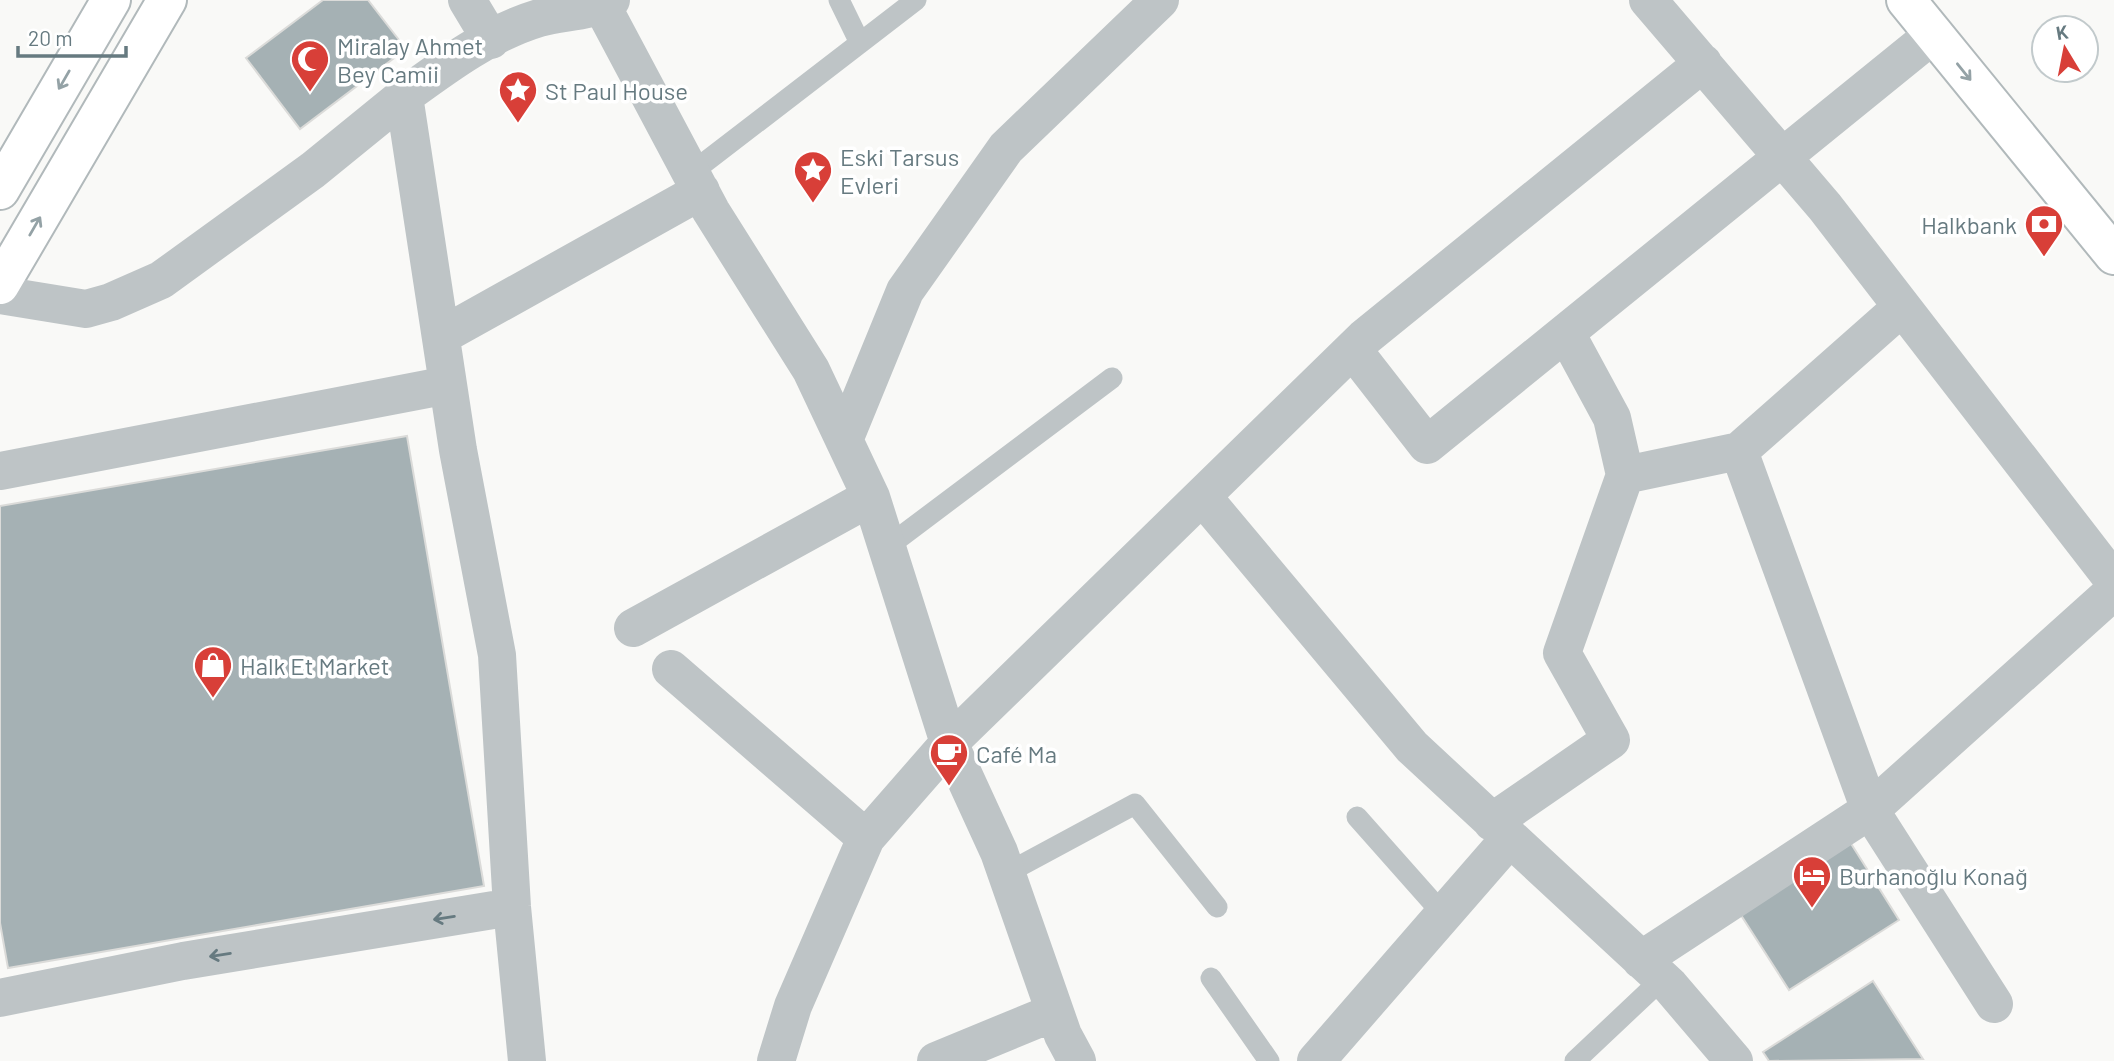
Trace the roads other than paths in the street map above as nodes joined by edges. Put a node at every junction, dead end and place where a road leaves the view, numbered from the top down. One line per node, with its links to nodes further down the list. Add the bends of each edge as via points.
1 (111, 0): 17 (main road, one-way to 17)
2 (167, 0): 19 (main road, one-way to 2)
3 (467, 0): 11 (street)
4 (839, 0): 12 (lane)
5 (916, 0): 12 (lane)
6 (1160, 0): 27 (street, via 1006,148 905,291)
7 (1648, 0): 13 (street)
8 (1906, 0): 10 (main road)
9 (606, 3): 11 (street, via 537,19); 16 (street)
10 (1934, 34): 15 (street); 18 (main road, one-way to 18)
11 (491, 40): 14 (street)
12 (860, 43): 16 (lane)
13 (1703, 63): 15 (street); 24 (street)
14 (404, 96): 20 (street, via 313,170 161,280 86,309); 23 (street)
15 (1783, 158): 21 (street); 22 (street)
16 (696, 182): 23 (street); 27 (street, via 811,370)
17 (0, 190)
18 (2114, 255)
19 (0, 285)
20 (0, 295)
21 (1902, 307): 28 (street); 34 (street)
22 (1566, 333): 24 (street, via 1427,445); 30 (street, via 1612,418)
23 (441, 336): 26 (street)
24 (1353, 350): 31 (street)
25 (1112, 377): 33 (lane)
26 (448, 385): 29 (street); 44 (street, via 497,655)
27 (844, 440): 32 (street)
28 (1739, 450): 30 (street); 39 (street)
29 (0, 471)
30 (1626, 475): 41 (street, via 1562,653 1611,740)
31 (1202, 496): 38 (street); 41 (street, via 1412,747)
32 (871, 497): 33 (street); 36 (street)
33 (887, 547): 38 (street)
34 (2114, 581)
35 (2114, 592): 39 (street)
36 (633, 628)
37 (671, 670): 42 (street)
38 (949, 743): 42 (street); 43 (street)
39 (1870, 810): 47 (street); 50 (street)
40 (1357, 817): 46 (lane)
41 (1501, 830): 46 (street); 47 (street)
42 (866, 838): 53 (street, via 798,993)
43 (1007, 873): 45 (lane, via 1135,804); 51 (street)
44 (512, 907): 49 (street, one-way to 49, via 183,961); 52 (street)
45 (1217, 907)
46 (1443, 914): 57 (street)
47 (1652, 969): 58 (lane); 59 (street)
48 (1211, 978): 56 (lane)
49 (0, 998)
50 (1994, 1004)
51 (1055, 1012): 54 (street); 55 (street)
52 (527, 1061)
53 (776, 1061)
54 (936, 1061)
55 (1077, 1061)
56 (1269, 1061)
57 (1316, 1061)
58 (1575, 1061)
59 (1734, 1061)

